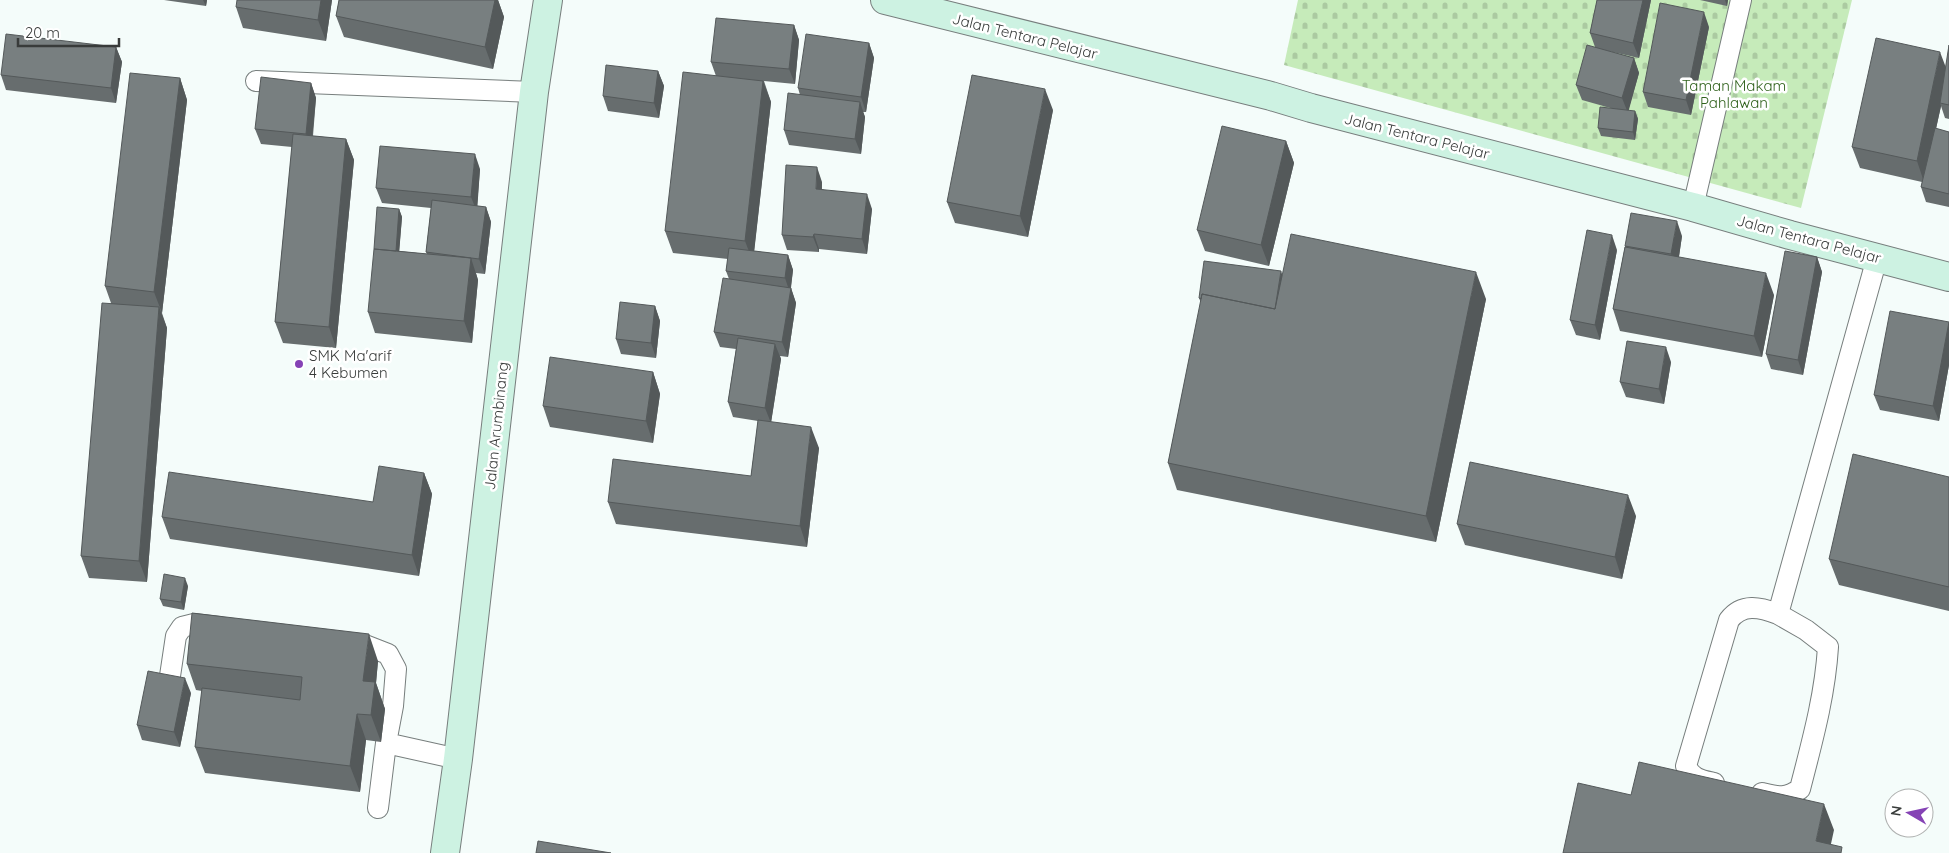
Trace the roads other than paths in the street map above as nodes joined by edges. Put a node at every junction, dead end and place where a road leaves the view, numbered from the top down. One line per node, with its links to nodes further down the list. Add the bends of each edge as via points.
1 (548, 0): 6 (main road, Jalan Arumbinang)
2 (884, 0): 4 (main road, Jalan Tentara Pelajar)
3 (1741, 0): 7 (lane)
4 (946, 8): 7 (main road, Jalan Tentara Pelajar, via 1311,108)
5 (256, 81): 6 (lane)
6 (534, 92): 15 (main road, Jalan Arumbinang)
7 (1693, 207): 8 (main road, Jalan Tentara Pelajar)
8 (1877, 258): 9 (main road, Jalan Tentara Pelajar); 10 (lane)
9 (1949, 277)
10 (1778, 614): 10 (lane, via 1828,647 1822,703 1800,789 1789,796 1774,796 1698,779 1689,774 1687,759 1729,620 1736,612 1746,609 1762,608)
11 (241, 630): 13 (lane, via 194,624 182,627 176,636)
12 (327, 640): 14 (lane, via 365,645 388,654 396,669)
13 (170, 676)
14 (386, 743): 15 (lane); 16 (lane)
15 (458, 759): 17 (main road, Jalan Arumbinang)
16 (378, 808)
17 (445, 853)

